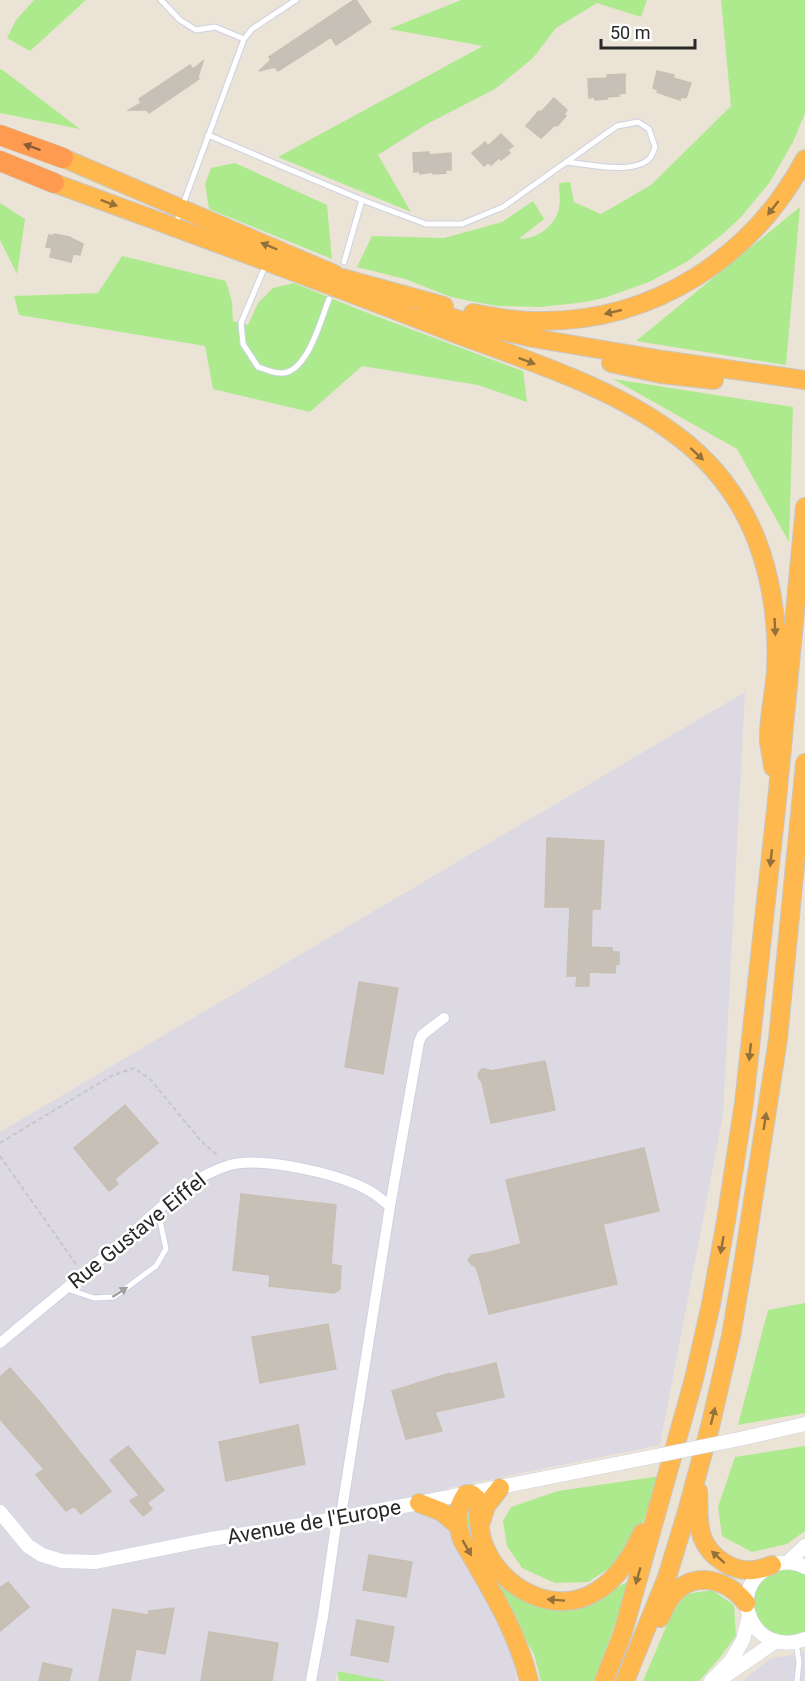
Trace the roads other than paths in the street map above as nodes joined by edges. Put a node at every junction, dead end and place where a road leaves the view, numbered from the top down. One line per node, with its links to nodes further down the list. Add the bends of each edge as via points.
1 (161, 0): 3 (lane, via 196,30 216,27)
2 (296, 0): 3 (lane, via 252,29)
3 (244, 39): 5 (lane)
4 (0, 135): 6 (highway, one-way to 4)
5 (208, 135): 11 (lane); 12 (lane)
6 (63, 158): 12 (highway)
7 (805, 159): 15 (highway, one-way to 15, via 767,216 724,257 687,283 626,309 558,321 519,320 461,311)
8 (0, 161): 10 (highway)
9 (566, 162): 9 (lane, via 635,167 650,159 656,147 649,129 638,122 617,126); 11 (lane, via 503,207 462,224 426,224)
10 (54, 183): 13 (highway, one-way to 13)
11 (362, 200): 15 (lane)
12 (182, 209): 13 (lane); 15 (highway, one-way to 12)
13 (174, 227): 14 (highway)
14 (267, 261): 16 (lane, via 241,323 243,345 258,367 282,374 299,367 313,343); 17 (highway)
15 (343, 270): 18 (highway, via 419,308 491,329)
16 (329, 299)
17 (370, 300): 18 (highway, via 533,347 661,374); 21 (highway, one-way to 21, via 609,395 681,439 717,473 744,513 770,587 776,669 769,740)
18 (799, 384)
19 (805, 507): 21 (highway)
20 (805, 763): 24 (highway)
21 (777, 800): 30 (highway, one-way to 30, via 744,1103 726,1221 709,1315)
22 (805, 866): 24 (highway, via 794,961)
23 (444, 1017): 25 (street, via 419,1042)
24 (780, 1018): 31 (highway, one-way to 24, via 730,1336)
25 (390, 1206): 26 (street, Rue Gustave Eiffel, via 369,1190 341,1179 252,1162 209,1173); 36 (street)
26 (158, 1211): 27 (street, Rue Gustave Eiffel); 27 (lane, one-way to 26, via 94,1298 114,1297 156,1266 166,1249)
27 (65, 1288): 28 (street, Rue Gustave Eiffel)
28 (0, 1343)
29 (805, 1424): 32 (street, Avenue de l'Europe, bridge)
30 (678, 1438): 37 (highway, one-way to 37, via 636,1548 598,1591 567,1600 528,1594 493,1563 483,1544); 47 (highway, one-way to 47, via 623,1632)
31 (697, 1473): 40 (highway, one-way to 31, via 753,1570 721,1562 700,1530); 48 (highway, via 667,1577)
32 (500, 1488): 33 (street, Avenue de l'Europe); 37 (highway, via 486,1506)
33 (469, 1494): 34 (street, Avenue de l'Europe); 37 (highway, via 477,1499); 38 (highway, via 459,1506)
34 (419, 1503): 36 (street, Avenue de l'Europe); 38 (highway, via 442,1512)
35 (0, 1512): 36 (street, Avenue de l'Europe, via 28,1546 42,1555 78,1562 96,1562)
36 (339, 1517): 45 (street)
37 (480, 1524)
38 (457, 1525): 46 (highway, one-way to 46, via 509,1623)
39 (805, 1546): 40 (street)
40 (780, 1564): 41 (street); 42 (street, via 762,1571 753,1580)
41 (805, 1567)
42 (747, 1610): 44 (street, via 759,1632); 49 (highway, via 731,1587 711,1580 685,1585 669,1599); 50 (street, via 743,1640 731,1661)
43 (800, 1641): 44 (street); 52 (lane)
44 (775, 1642): 51 (street)
45 (311, 1681)
46 (529, 1681)
47 (604, 1681)
48 (625, 1681)
49 (631, 1681)
50 (711, 1681)
51 (718, 1681)
52 (797, 1681)

